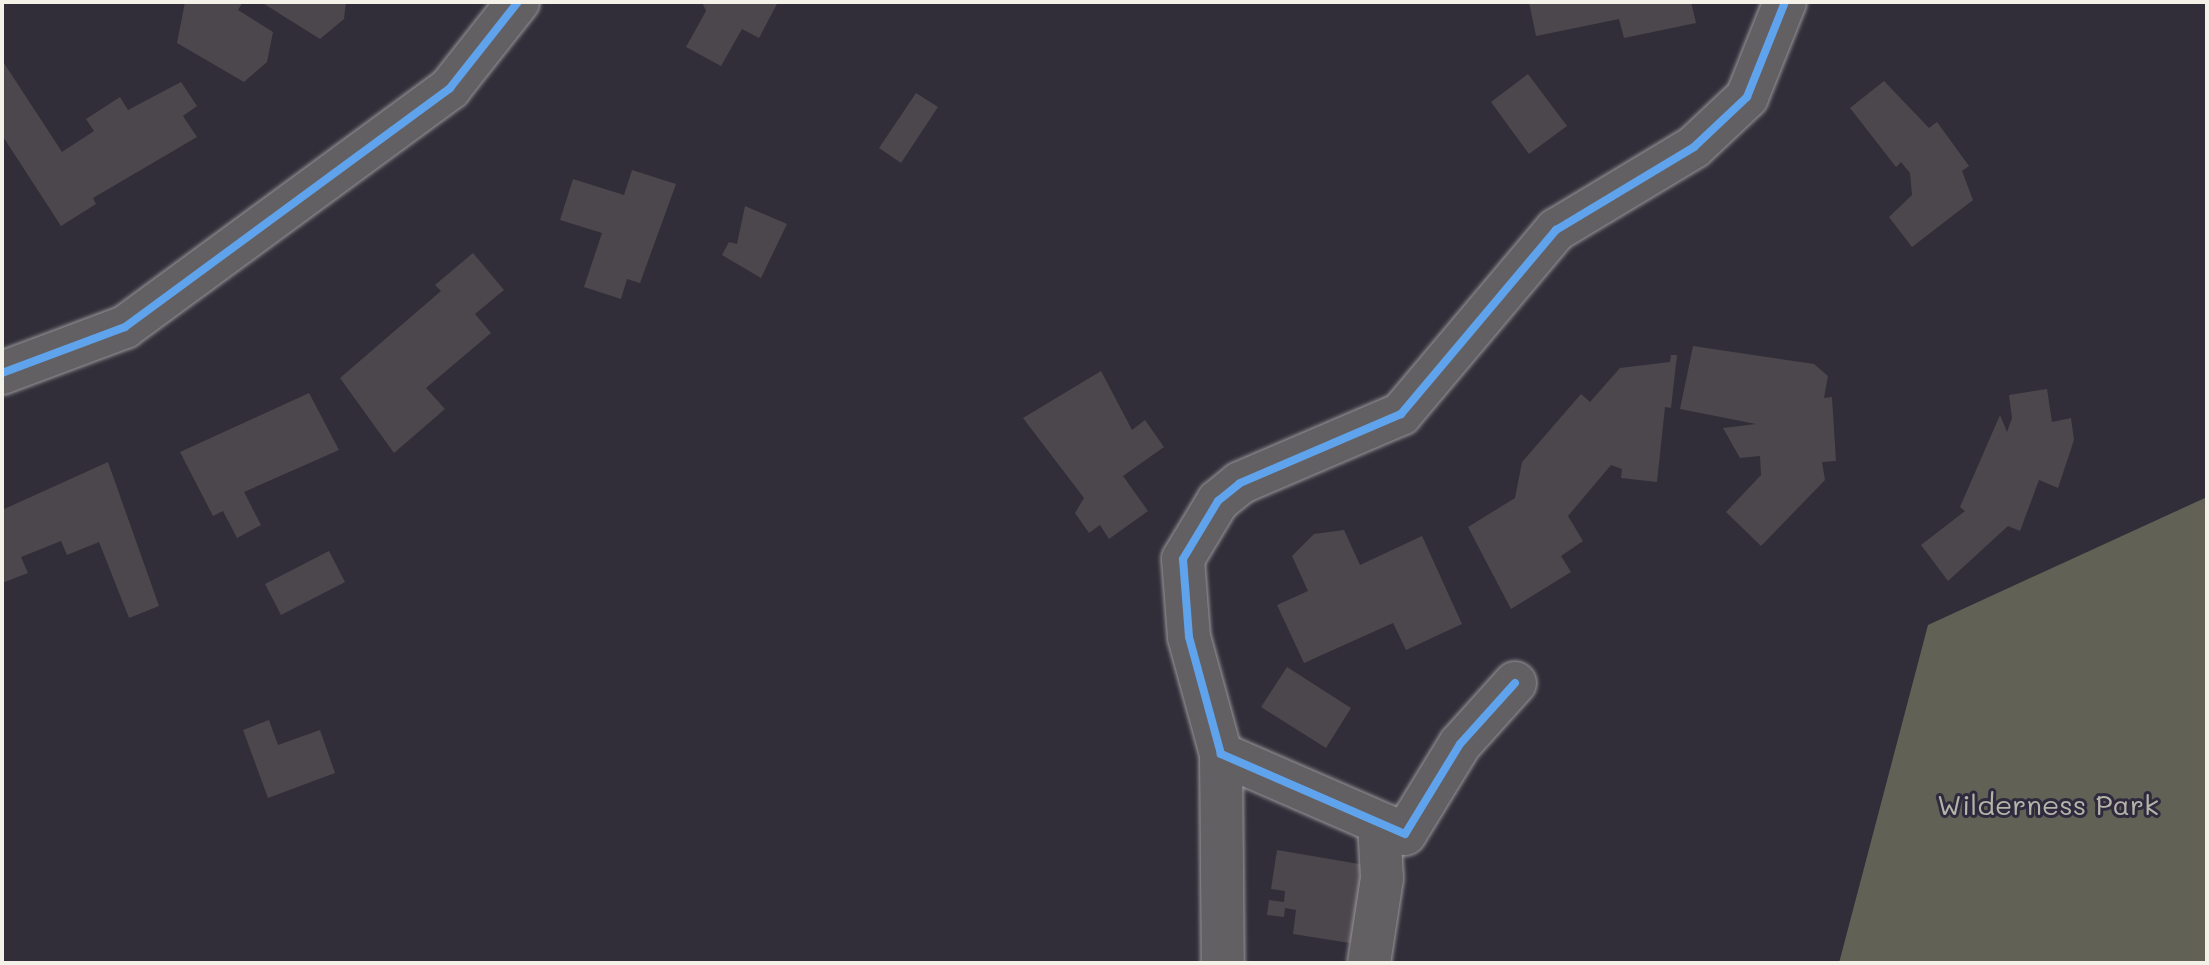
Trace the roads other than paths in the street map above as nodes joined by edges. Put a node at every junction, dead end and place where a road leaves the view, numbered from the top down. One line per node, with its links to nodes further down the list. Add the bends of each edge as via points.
1 (518, 2): 3 (street, via 450,88 125,327)
2 (1785, 2): 5 (street, via 1747,97 1694,147 1556,230 1401,414 1240,483 1218,501 1183,559 1189,637)
3 (2, 373)
4 (1515, 683): 6 (street, via 1460,744 1405,834)
5 (1221, 754): 6 (street); 7 (street)
6 (1379, 823): 8 (street, via 1382,878)
7 (1223, 963)
8 (1369, 963)

